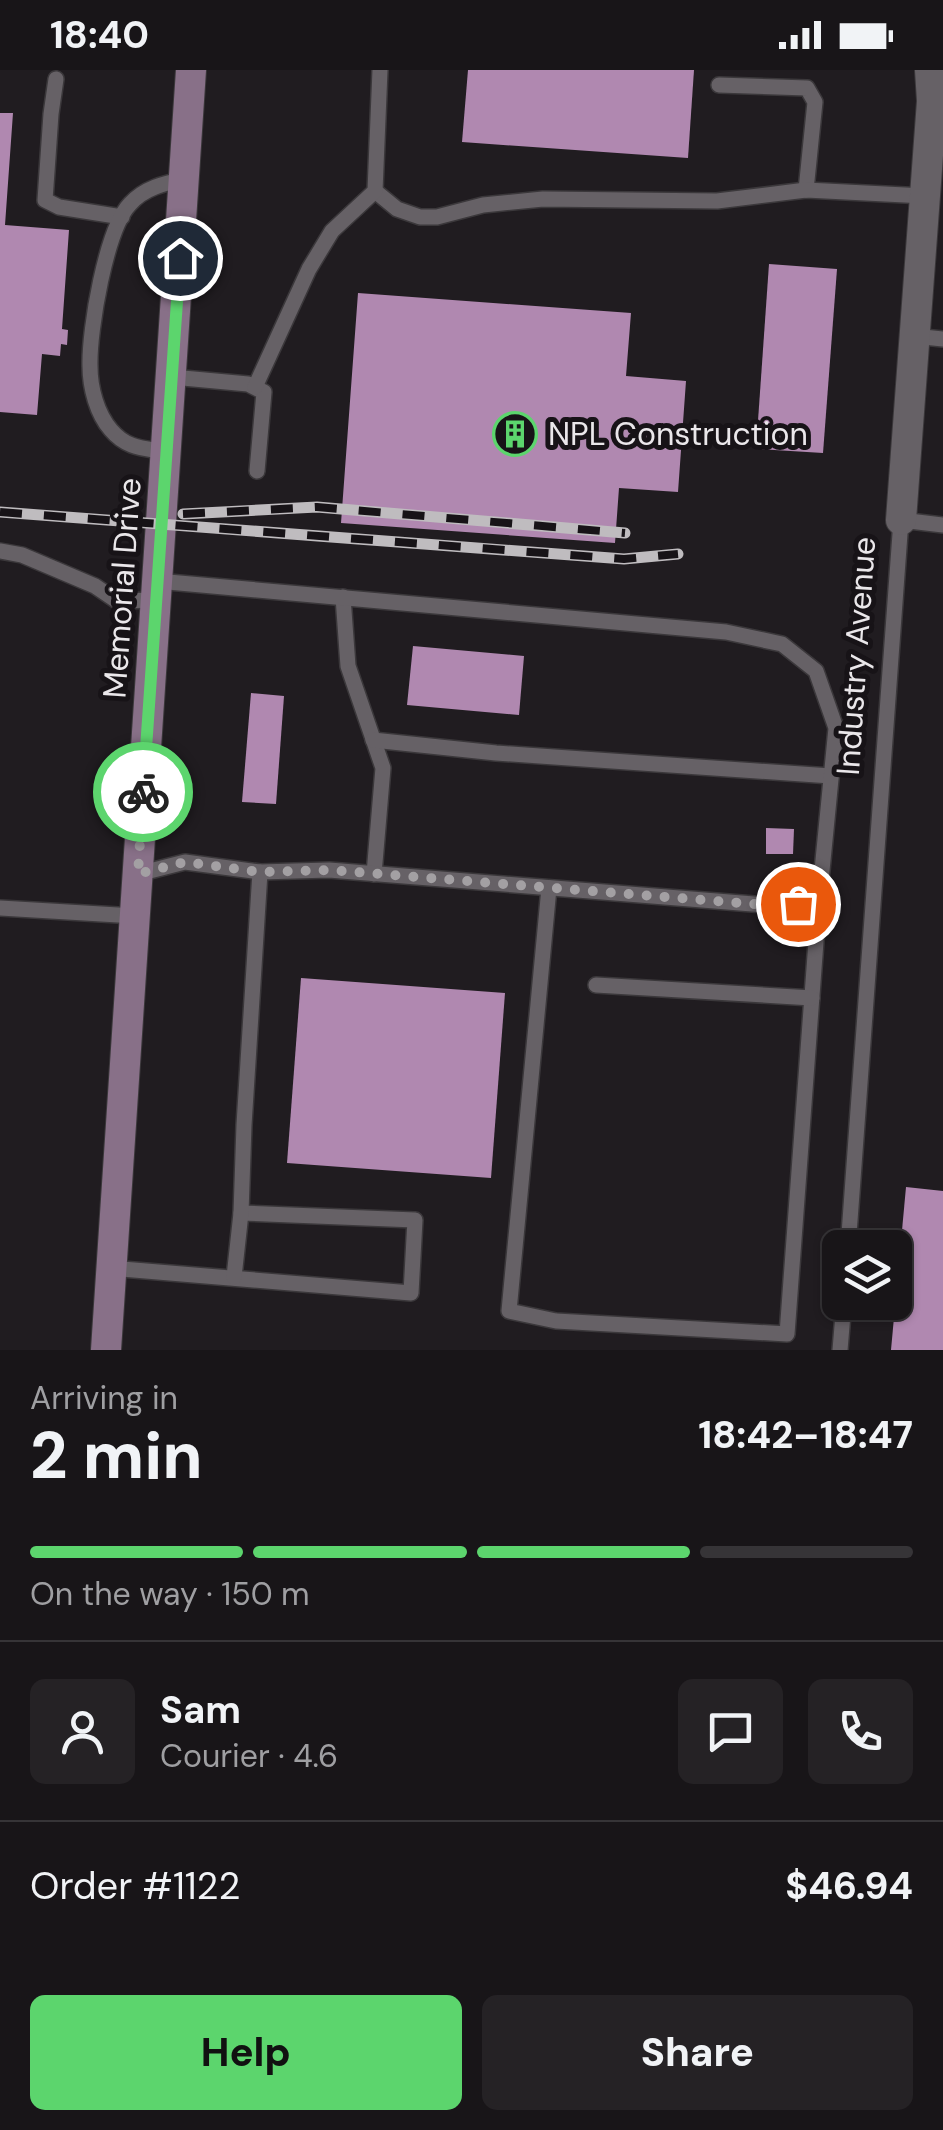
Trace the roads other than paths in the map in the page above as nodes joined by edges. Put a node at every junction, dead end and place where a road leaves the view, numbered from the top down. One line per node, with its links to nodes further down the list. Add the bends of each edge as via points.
1 (192, 70): 6 (street, Memorial Drive)
2 (380, 70): 8 (lane)
3 (930, 70): 9 (street, Industry Avenue)
4 (56, 79): 10 (lane, via 46,200)
5 (718, 86): 7 (lane, via 807,88 815,102)
6 (185, 179): 10 (lane, via 146,191); 12 (street, Memorial Drive)
7 (806, 190): 8 (lane, via 717,200 526,200 437,217 408,214); 9 (lane)
8 (375, 191): 13 (lane, via 316,256)
9 (925, 196): 11 (street, Industry Avenue)
10 (122, 218): 14 (lane, via 96,306 90,366 96,403 127,445)
11 (929, 338): 16 (street, Industry Avenue)
12 (172, 377): 13 (lane); 14 (street, Memorial Drive)
13 (254, 387): 15 (lane, via 264,392)
14 (166, 452): 19 (street, Memorial Drive)
15 (257, 471)
16 (901, 520): 17 (lane); 33 (lane, Industry Avenue)
17 (943, 525)
18 (0, 551): 19 (lane, via 117,601)
19 (156, 591): 20 (lane); 24 (street, Memorial Drive)
20 (343, 598): 21 (lane, via 348,666); 22 (lane, via 726,632 782,644 816,671 836,728)
21 (374, 740): 22 (lane); 25 (lane, via 383,768)
22 (831, 776): 27 (lane)
23 (260, 872): 24 (lane, via 185,862); 25 (lane); 32 (lane)
24 (138, 874): 29 (street, Memorial Drive)
25 (374, 874): 26 (lane)
26 (549, 888): 27 (lane, via 778,906); 31 (lane, via 508,1310 556,1322 786,1334)
27 (819, 901): 31 (lane)
28 (0, 908): 29 (lane)
29 (135, 916): 34 (street, Memorial Drive)
30 (596, 985): 31 (lane)
31 (812, 998)
32 (241, 1212): 35 (lane); 35 (lane, via 416,1220 411,1293)
33 (849, 1230)
34 (110, 1268): 35 (lane); 37 (street, Memorial Drive)
35 (234, 1277)
36 (842, 1320): 38 (lane)
37 (106, 1350)
38 (840, 1350)

